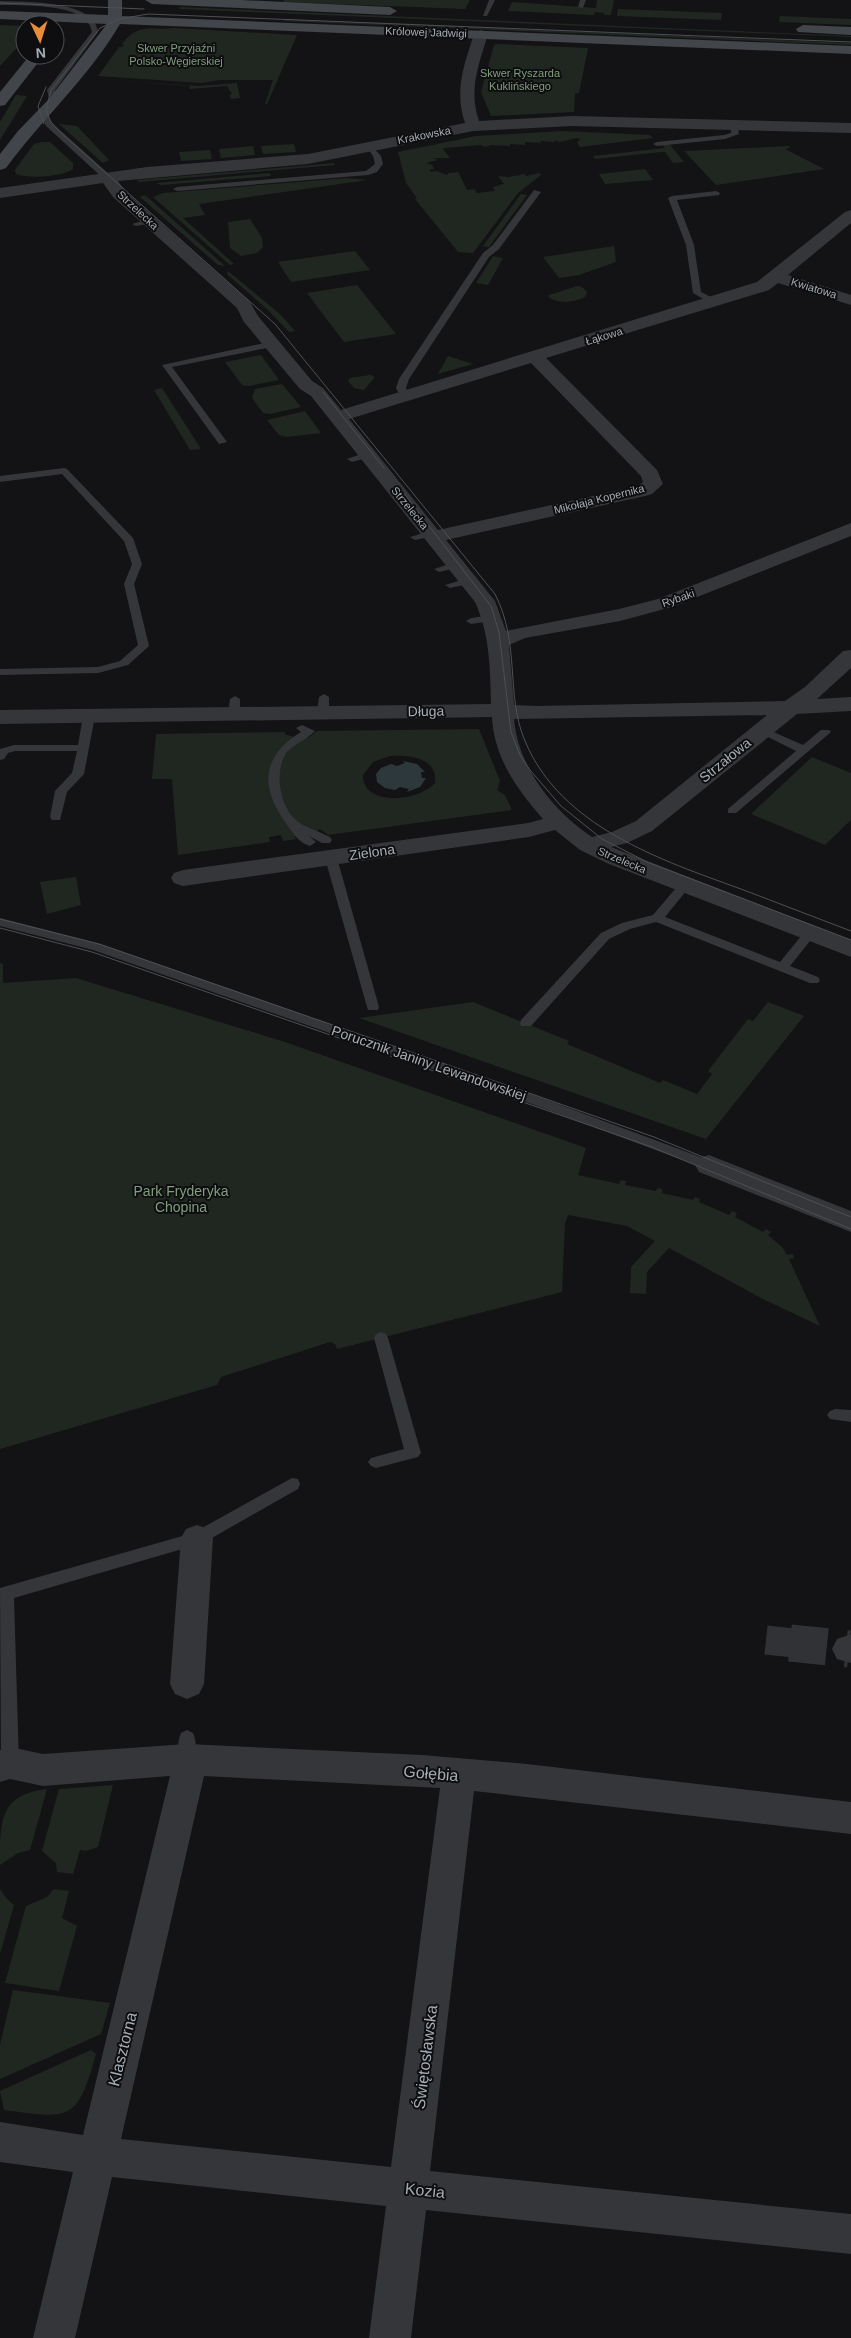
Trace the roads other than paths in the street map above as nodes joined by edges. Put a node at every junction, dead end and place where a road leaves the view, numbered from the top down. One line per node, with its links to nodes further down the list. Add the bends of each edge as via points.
1 (113, 0): 10 (street); 13 (street)
2 (152, 0): 5 (street, Królowej Jadwigi)
3 (492, 0): 9 (lane)
4 (0, 3): 10 (lane, via 44,5)
5 (272, 3): 6 (street, Królowej Jadwigi)
6 (408, 12)
7 (0, 15): 12 (street, Królowej Jadwigi)
8 (468, 15): 9 (street, Królowej Jadwigi)
9 (485, 15): 11 (street, Królowej Jadwigi)
10 (86, 16): 12 (street, Królowej Jadwigi); 13 (street, Królowej Jadwigi); 18 (lane)
11 (504, 16)
12 (68, 19): 14 (street)
13 (114, 21): 17 (street, Królowej Jadwigi); 18 (street)
14 (65, 22)
15 (792, 28): 16 (street)
16 (851, 31)
17 (481, 34): 19 (street, Królowej Jadwigi); 23 (street, via 464,90)
18 (98, 38): 22 (street, via 54,102)
19 (851, 50)
20 (29, 65): 21 (street)
21 (0, 102)
22 (42, 113): 28 (street); 29 (lane, Strzelecka, via 49,124)
23 (473, 126): 24 (street, Krakowska, via 572,121); 27 (street, Krakowska)
24 (734, 126): 25 (street, Krakowska, via 801,124); 26 (lane, via 735,134 725,137)
25 (851, 128)
26 (657, 144)
27 (370, 146): 29 (street, Krakowska, via 308,159); 30 (lane, via 379,164 368,173)
28 (0, 165)
29 (108, 177): 32 (street, Krakowska); 34 (street, Strzelecka)
30 (177, 189)
31 (537, 192): 42 (lane, via 496,247 486,255 404,379 401,388)
32 (0, 193)
33 (716, 193): 38 (lane, via 672,198 690,245 698,294)
34 (119, 194): 35 (street, via 85,189); 40 (street, Strzelecka, via 143,223 244,306 250,318)
35 (0, 199)
36 (851, 215): 37 (street, Łąkowa)
37 (776, 277): 38 (street, Łąkowa, via 763,286); 39 (street, Kwiatowa)
38 (710, 300): 41 (street, Łąkowa)
39 (851, 300)
40 (274, 344): 43 (street, Strzelecka); 44 (lane, via 166,365)
41 (535, 357): 42 (street, Łąkowa); 47 (street, Mikołaja Kopernika, via 650,474 653,484 645,490)
42 (405, 397): 43 (street, Łąkowa)
43 (336, 417): 47 (street, Strzelecka, via 360,457)
44 (222, 442)
45 (0, 479): 52 (lane, via 64,471 129,540 137,564 129,584 144,646 124,663 98,670)
46 (851, 529): 50 (street, Rybaki, via 665,604 519,633)
47 (426, 536): 48 (street, Strzelecka, via 460,583 485,601)
48 (493, 618): 49 (lane); 50 (street, Strzelecka)
49 (471, 621)
50 (497, 643): 55 (street, Strzelecka)
51 (851, 656): 54 (street, Strzałowa, via 813,692)
52 (0, 672)
53 (851, 704): 54 (street, Długa)
54 (791, 707): 55 (street, Długa); 59 (street, Strzałowa)
55 (502, 711): 56 (street, Długa); 67 (street, Strzelecka, via 510,754 523,778)
56 (313, 713): 57 (street, Długa, via 235,706); 66 (lane, via 309,731 290,742 275,763 274,784 280,805)
57 (89, 716): 58 (street, Długa); 61 (lane)
58 (0, 717)
59 (762, 730): 62 (lane); 69 (street, Strzałowa, via 644,826 618,838)
60 (825, 732): 62 (lane)
61 (83, 748): 63 (lane, via 14,748); 65 (lane, via 78,774 61,791)
62 (802, 749): 64 (lane)
63 (0, 756)
64 (732, 812)
65 (56, 817)
66 (291, 822): 68 (lane); 70 (lane)
67 (559, 822): 69 (street, Strzelecka); 70 (street, Zielona, via 529,830)
68 (310, 842)
69 (588, 845): 72 (street, Strzelecka)
70 (329, 849): 71 (street, Zielona); 79 (lane)
71 (183, 878)
72 (685, 885): 73 (lane); 75 (street, Strzelecka)
73 (657, 918): 77 (lane); 80 (lane, via 626,926 605,936)
74 (0, 922): 81 (lane, Porucznik Janiny Lewandowskiej, via 97,947 535,1100)
75 (810, 933): 76 (street, Strzelecka); 77 (lane)
76 (851, 948)
77 (784, 967): 78 (lane)
78 (814, 980)
79 (373, 1007)
80 (526, 1023)
81 (709, 1165): 82 (street, Porucznik Janiny Lewandowskiej)
82 (851, 1222)
83 (381, 1338): 86 (lane, via 413,1453)
84 (834, 1415): 85 (lane)
85 (851, 1416)
86 (376, 1462)
87 (292, 1484): 88 (lane)
88 (197, 1538): 89 (street); 91 (lane, via 6,1593)
89 (187, 1684)
90 (187, 1749): 91 (street, Gołębia, via 148,1761 43,1770); 92 (street, Gołębia); 95 (street, Klasztorna, via 187,1776 147,1952)
91 (5, 1764)
92 (459, 1775): 93 (street, Gołębia); 96 (street, Świętosławska)
93 (851, 1818)
94 (0, 2142): 95 (street, Kozia)
95 (95, 2156): 96 (street, Kozia); 98 (street, Klasztorna)
96 (409, 2189): 97 (street, Kozia, via 620,2201); 99 (street, Świętosławska)
97 (851, 2234)
98 (48, 2329)
99 (390, 2338)

